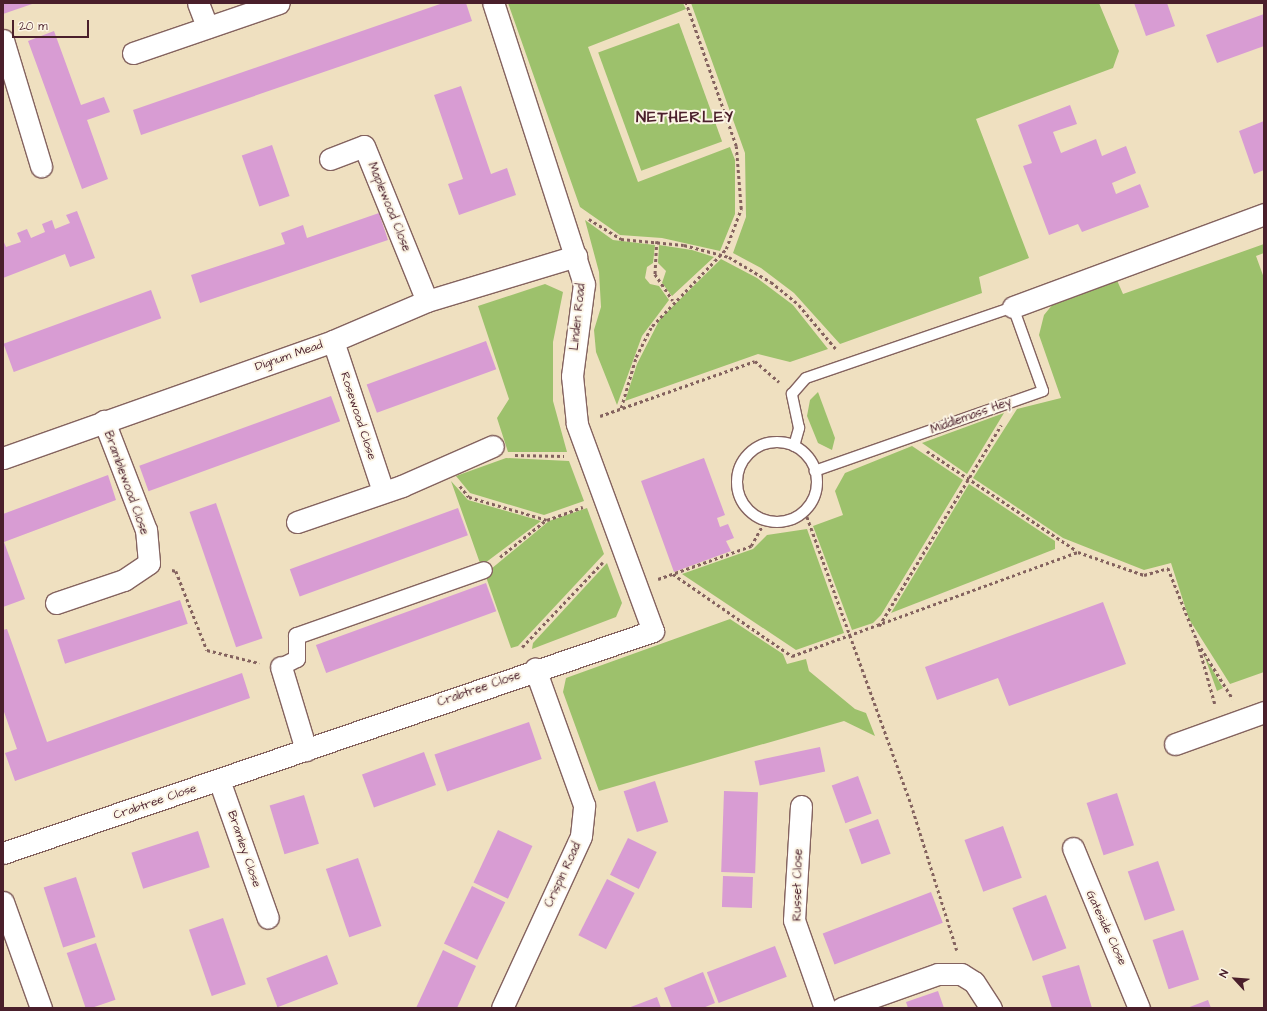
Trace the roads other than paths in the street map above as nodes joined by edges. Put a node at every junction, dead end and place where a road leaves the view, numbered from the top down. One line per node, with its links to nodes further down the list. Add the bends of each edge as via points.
1 (198, 3): 4 (street)
2 (279, 3): 4 (street)
3 (493, 3): 10 (street, Linden Road)
4 (207, 27): 6 (street)
5 (3, 40): 8 (street)
6 (133, 53)
7 (330, 159): 11 (street, Maplewood Close, via 364,146)
8 (41, 166)
9 (1264, 214): 12 (street)
10 (576, 256): 11 (street, Dignum Mead); 23 (street, Linden Road, via 584,284 572,376 577,424)
11 (427, 301): 13 (street, Dignum Mead)
12 (1013, 308): 16 (lane, via 806,378 792,394 799,428); 18 (lane, Middlemass Hey, via 1043,391)
13 (333, 341): 14 (street, Dignum Mead); 19 (street, Rosewood Close)
14 (104, 421): 17 (street, Dignum Mead); 22 (street, Bramblewood Close, via 146,530 149,563 124,580)
15 (493, 446): 19 (street)
16 (794, 446): 18 (lane, via 808,456); 18 (lane, via 774,442 762,445 751,452 738,474 741,499 748,510 766,520 783,522 805,511 817,490)
17 (3, 458)
18 (815, 471)
19 (383, 491): 20 (street)
20 (297, 522)
21 (484, 570): 24 (street, via 297,636 297,659)
22 (56, 603)
23 (653, 631): 25 (street, Crabtree Close)
24 (281, 667): 28 (street)
25 (535, 669): 28 (street, Crabtree Close); 36 (street, Crispin Road, via 584,805 581,836)
26 (1264, 712): 27 (street)
27 (1175, 744)
28 (306, 750): 29 (street, Crabtree Close)
29 (219, 780): 32 (street, Crabtree Close); 34 (street, Bramley Close)
30 (801, 806): 37 (street, Russet Close, via 794,920)
31 (1073, 848): 40 (street, Gateside Close)
32 (3, 853)
33 (3, 902): 35 (street)
34 (268, 918)
35 (41, 1008)
36 (502, 1008)
37 (825, 1008)
38 (842, 1008): 39 (street, via 938,974 961,974 974,982)
39 (991, 1008)
40 (1139, 1008)

